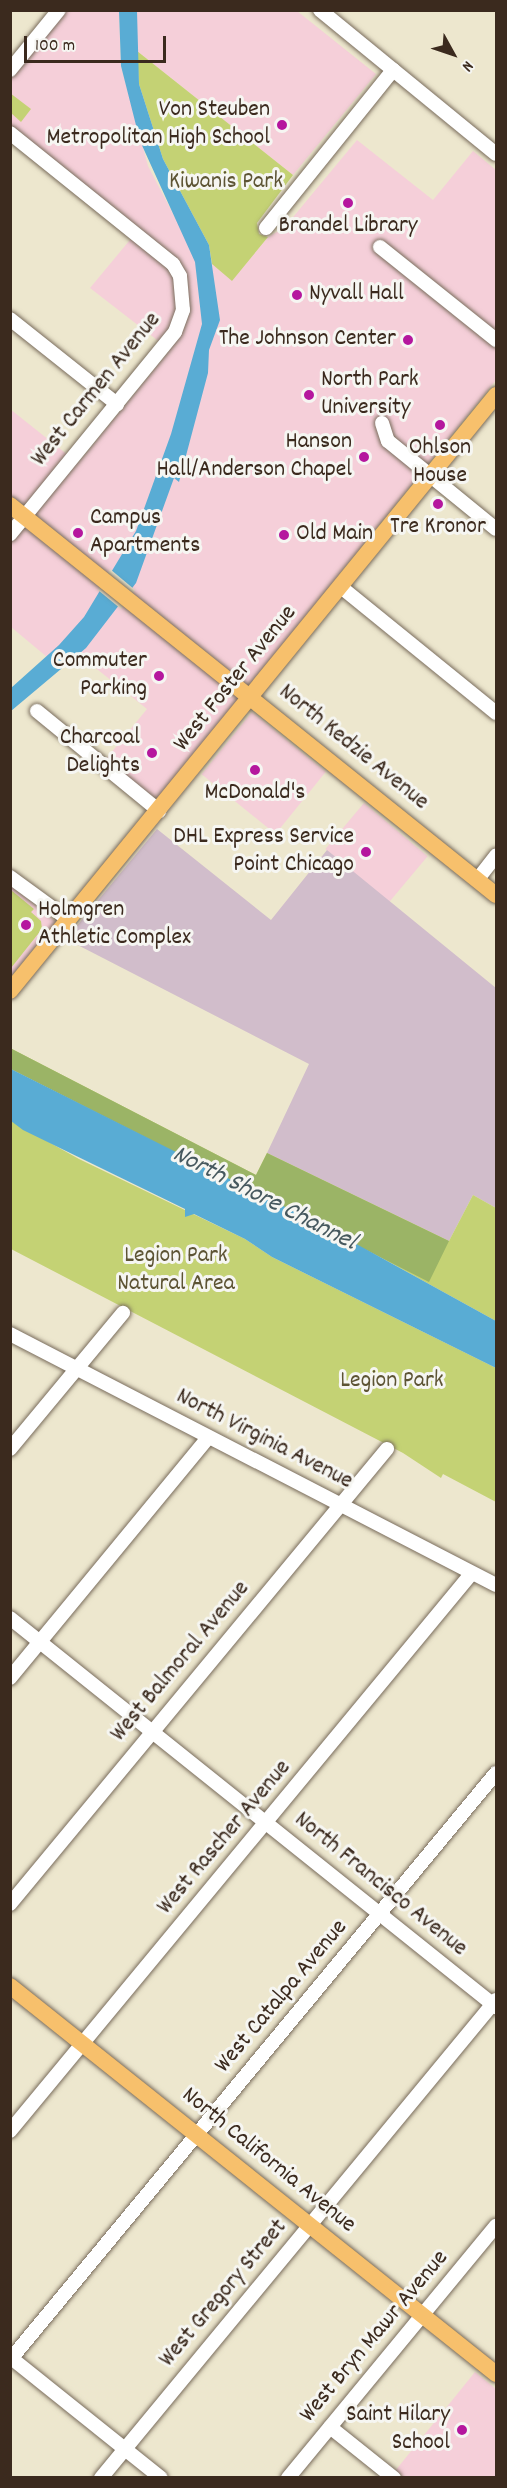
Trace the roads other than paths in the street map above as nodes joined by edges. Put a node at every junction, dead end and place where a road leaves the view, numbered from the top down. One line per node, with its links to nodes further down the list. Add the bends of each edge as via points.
1 (59, 10): 3 (street)
2 (320, 10): 4 (street)
3 (10, 70)
4 (393, 70): 6 (street); 7 (street)
5 (10, 134): 12 (street, West Carmen Avenue, via 173,264 180,276 181,321)
6 (496, 154)
7 (266, 228)
8 (380, 247): 10 (street)
9 (10, 319): 12 (street)
10 (496, 340)
11 (496, 395): 14 (main road, West Foster Avenue)
12 (117, 404): 16 (street, West Carmen Avenue)
13 (381, 423): 14 (street, via 388,441)
14 (431, 476): 17 (street); 19 (main road, West Foster Avenue)
15 (10, 505): 16 (main road, North Kedzie Avenue)
16 (25, 517): 18 (street, West Carmen Avenue); 20 (main road, North Kedzie Avenue)
17 (496, 529)
18 (10, 534)
19 (341, 587): 20 (main road, West Foster Avenue); 22 (street)
20 (252, 697): 23 (main road, West Foster Avenue); 26 (main road, North Kedzie Avenue)
21 (37, 711): 23 (street)
22 (496, 712)
23 (159, 811): 28 (main road, West Foster Avenue)
24 (496, 856): 26 (street)
25 (10, 877): 28 (street)
26 (477, 880): 27 (main road, North Kedzie Avenue)
27 (496, 895)
28 (69, 920): 29 (main road, West Foster Avenue)
29 (10, 991)
30 (123, 1313): 32 (street)
31 (10, 1334): 32 (street, North Virginia Avenue)
32 (77, 1368): 33 (street, North Virginia Avenue); 34 (street)
33 (208, 1438): 36 (street, North Virginia Avenue); 40 (street)
34 (10, 1449)
35 (387, 1449): 36 (street, West Balmoral Avenue)
36 (340, 1504): 37 (street, North Virginia Avenue); 42 (street, West Balmoral Avenue)
37 (472, 1573): 38 (street, North Virginia Avenue); 44 (street, West Rascher Avenue)
38 (496, 1585)
39 (10, 1618): 40 (street, North Francisco Avenue)
40 (40, 1642): 41 (street); 42 (street, North Francisco Avenue)
41 (10, 1678)
42 (153, 1732): 44 (street, North Francisco Avenue); 45 (street, West Balmoral Avenue)
43 (496, 1773): 46 (street, West Catalpa Avenue)
44 (267, 1823): 46 (street, North Francisco Avenue); 49 (street, West Rascher Avenue)
45 (10, 1904)
46 (380, 1914): 48 (street, North Francisco Avenue); 51 (street, West Catalpa Avenue)
47 (10, 1986): 49 (main road, North California Avenue)
48 (495, 2004): 52 (street, West Gregory Street)
49 (83, 2044): 50 (street, West Rascher Avenue); 51 (main road, North California Avenue)
50 (10, 2131)
51 (197, 2135): 52 (main road, North California Avenue); 55 (street, West Catalpa Avenue)
52 (310, 2225): 54 (main road, North California Avenue); 58 (street, West Gregory Street)
53 (496, 2226): 54 (street, West Bryn Mawr Avenue)
54 (423, 2315): 56 (main road, North California Avenue); 57 (street, West Bryn Mawr Avenue)
55 (11, 2358): 58 (street)
56 (496, 2374)
57 (330, 2427): 61 (street, West Bryn Mawr Avenue); 62 (street)
58 (125, 2449): 59 (street, West Gregory Street); 60 (street)
59 (101, 2478)
60 (161, 2478)
61 (288, 2478)
62 (394, 2478)

